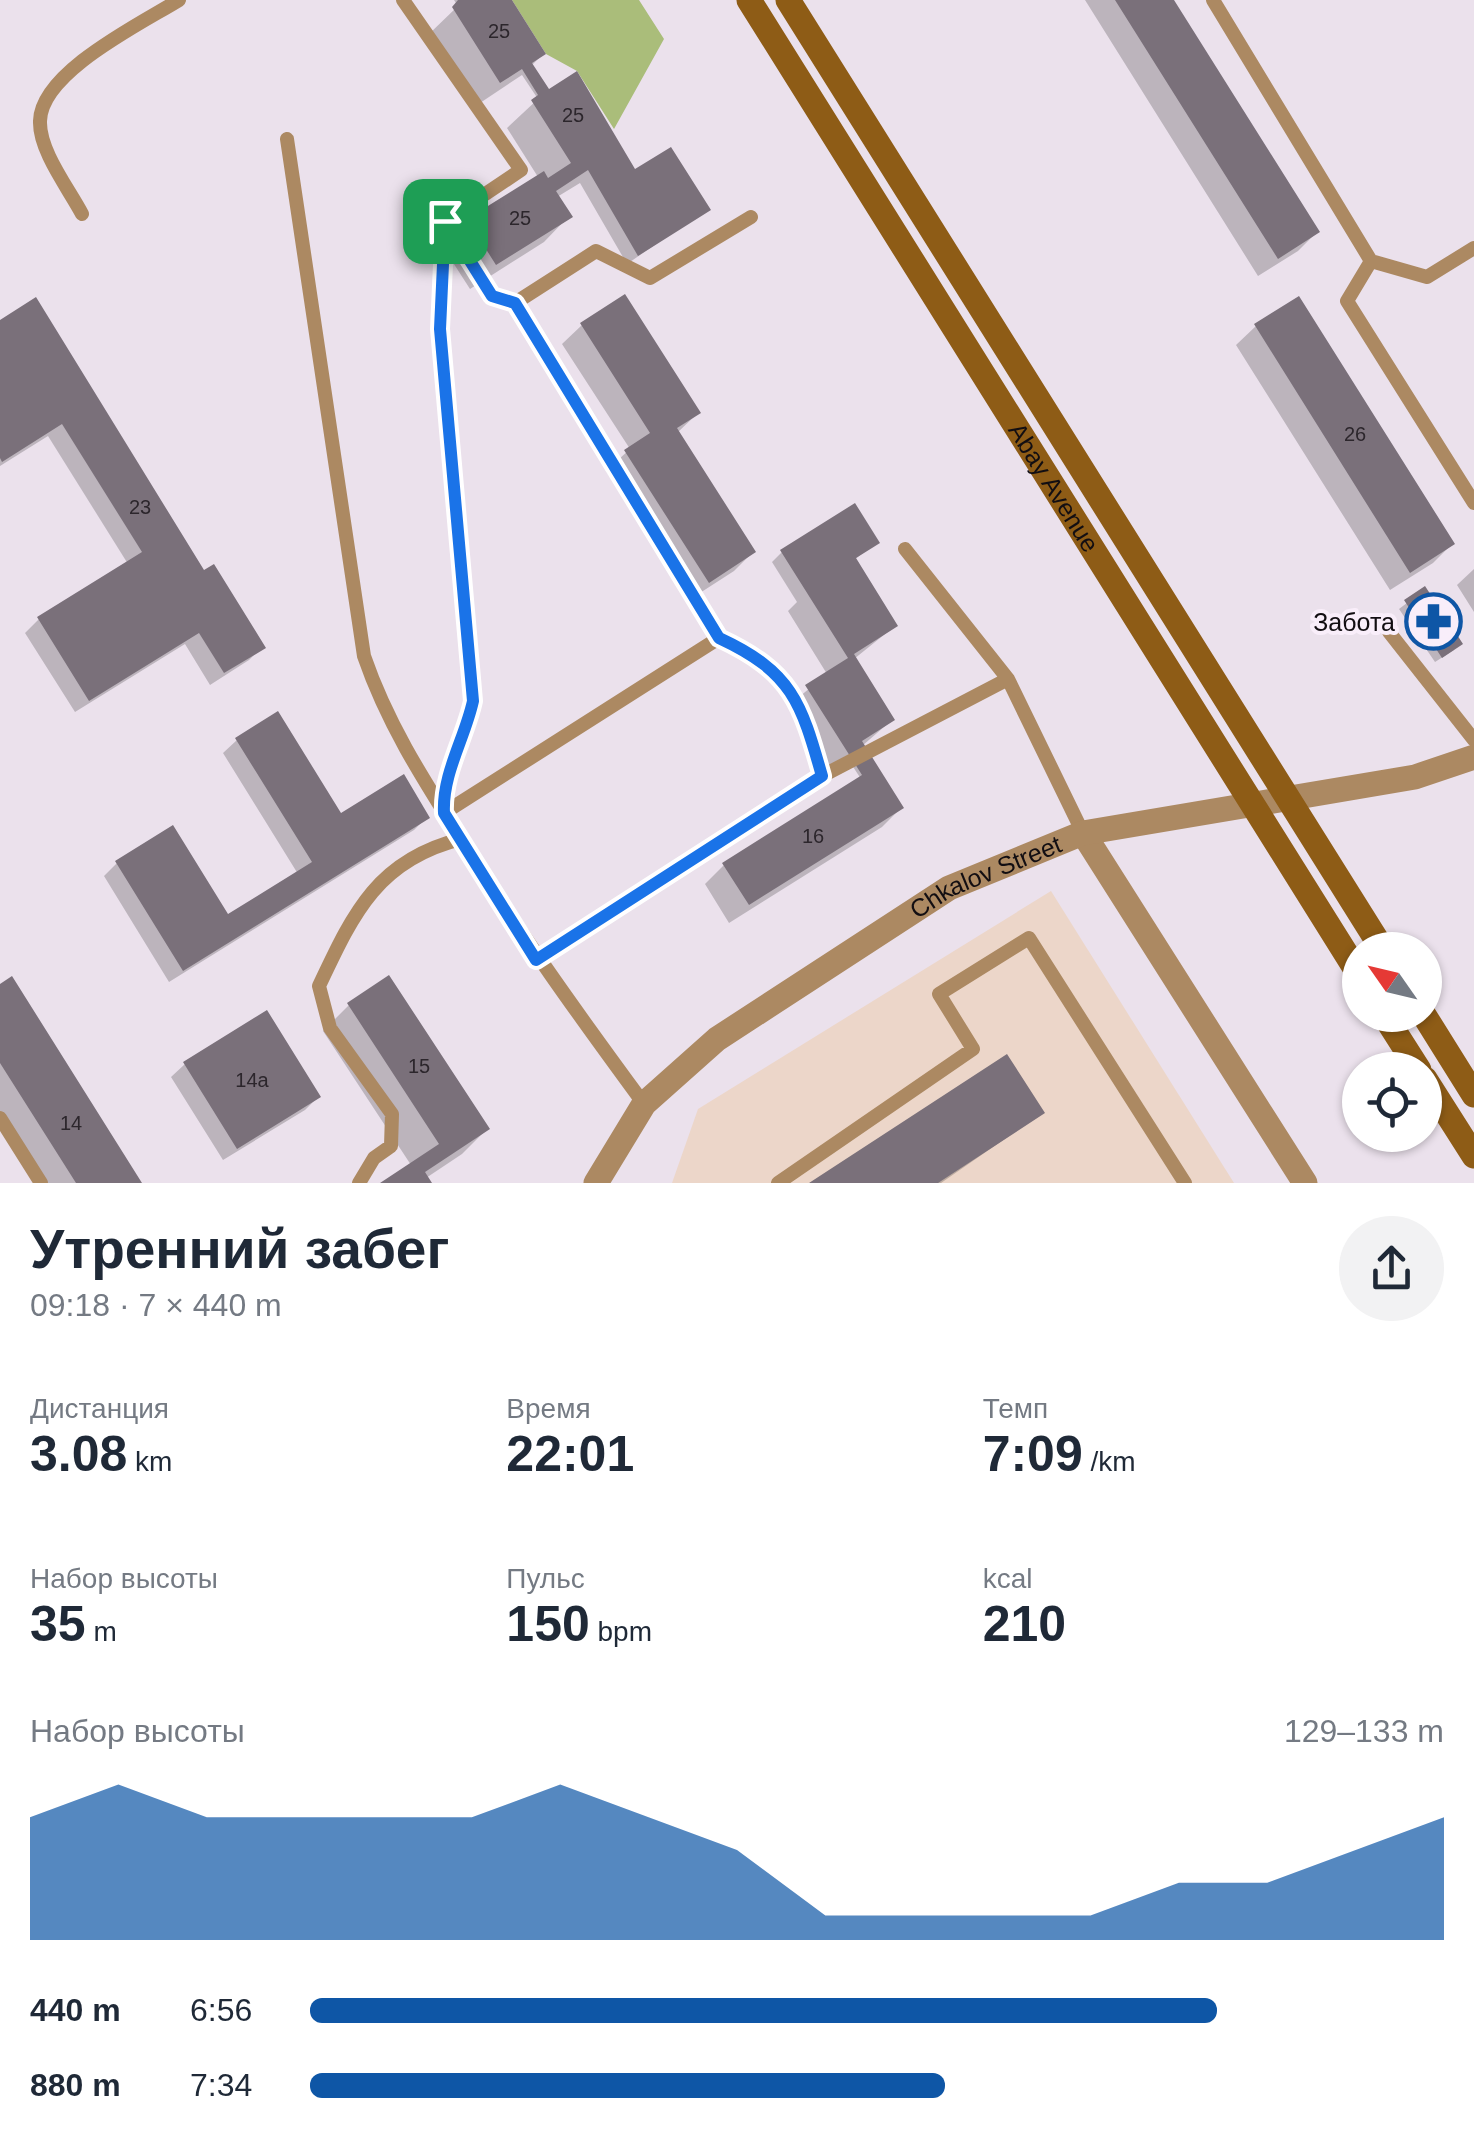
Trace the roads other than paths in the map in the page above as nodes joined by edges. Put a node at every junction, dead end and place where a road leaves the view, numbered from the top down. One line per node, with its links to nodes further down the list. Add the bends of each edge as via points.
1 (179, 0): 7 (lane, via 81,62 55,88 40,120)
2 (403, 0): 9 (lane, via 521,170)
3 (750, 0): 22 (main road, Abay Avenue)
4 (788, 0): 21 (main road, Abay Avenue)
5 (1214, 0): 11 (lane)
6 (287, 138): 23 (lane, via 364,656 400,743)
7 (82, 214)
8 (750, 218): 12 (lane, via 650,278 596,251)
9 (445, 221): 12 (lane, via 492,296); 23 (lane, via 440,329 473,701)
10 (1474, 248): 11 (lane, via 1426,277)
11 (1371, 262): 13 (lane, via 1348,301)
12 (515, 303): 16 (lane)
13 (1474, 503)
14 (905, 549): 17 (lane)
15 (1389, 632): 18 (lane)
16 (719, 638): 20 (lane, via 757,656 801,703); 23 (lane)
17 (1008, 679): 20 (lane); 24 (lane)
18 (1474, 740)
19 (1474, 757): 21 (street, Chkalov Street, via 1415,776)
20 (822, 776): 28 (lane)
21 (1287, 798): 22 (street, Chkalov Street); 26 (main road, Abay Avenue)
22 (1251, 804): 24 (street, Chkalov Street); 27 (main road, Abay Avenue)
23 (444, 813): 25 (lane)
24 (1082, 833): 31 (street, Chkalov Street, via 949,888 717,1039); 40 (street)
25 (461, 839): 28 (lane); 36 (lane, via 432,846 368,891 319,986 330,1028 392,1114 391,1146 374,1158)
26 (1372, 932)
27 (1342, 948)
28 (536, 960): 31 (lane)
29 (1435, 1032): 30 (main road)
30 (1474, 1095)
31 (644, 1104): 37 (street, Chkalov Street)
32 (1442, 1106): 34 (main road)
33 (0, 1118): 35 (lane)
34 (1474, 1156)
35 (41, 1183)
36 (359, 1183)
37 (596, 1183)
38 (778, 1183): 39 (lane, via 973,1048 939,994 1029,938)
39 (1185, 1183)
40 (1306, 1183)

